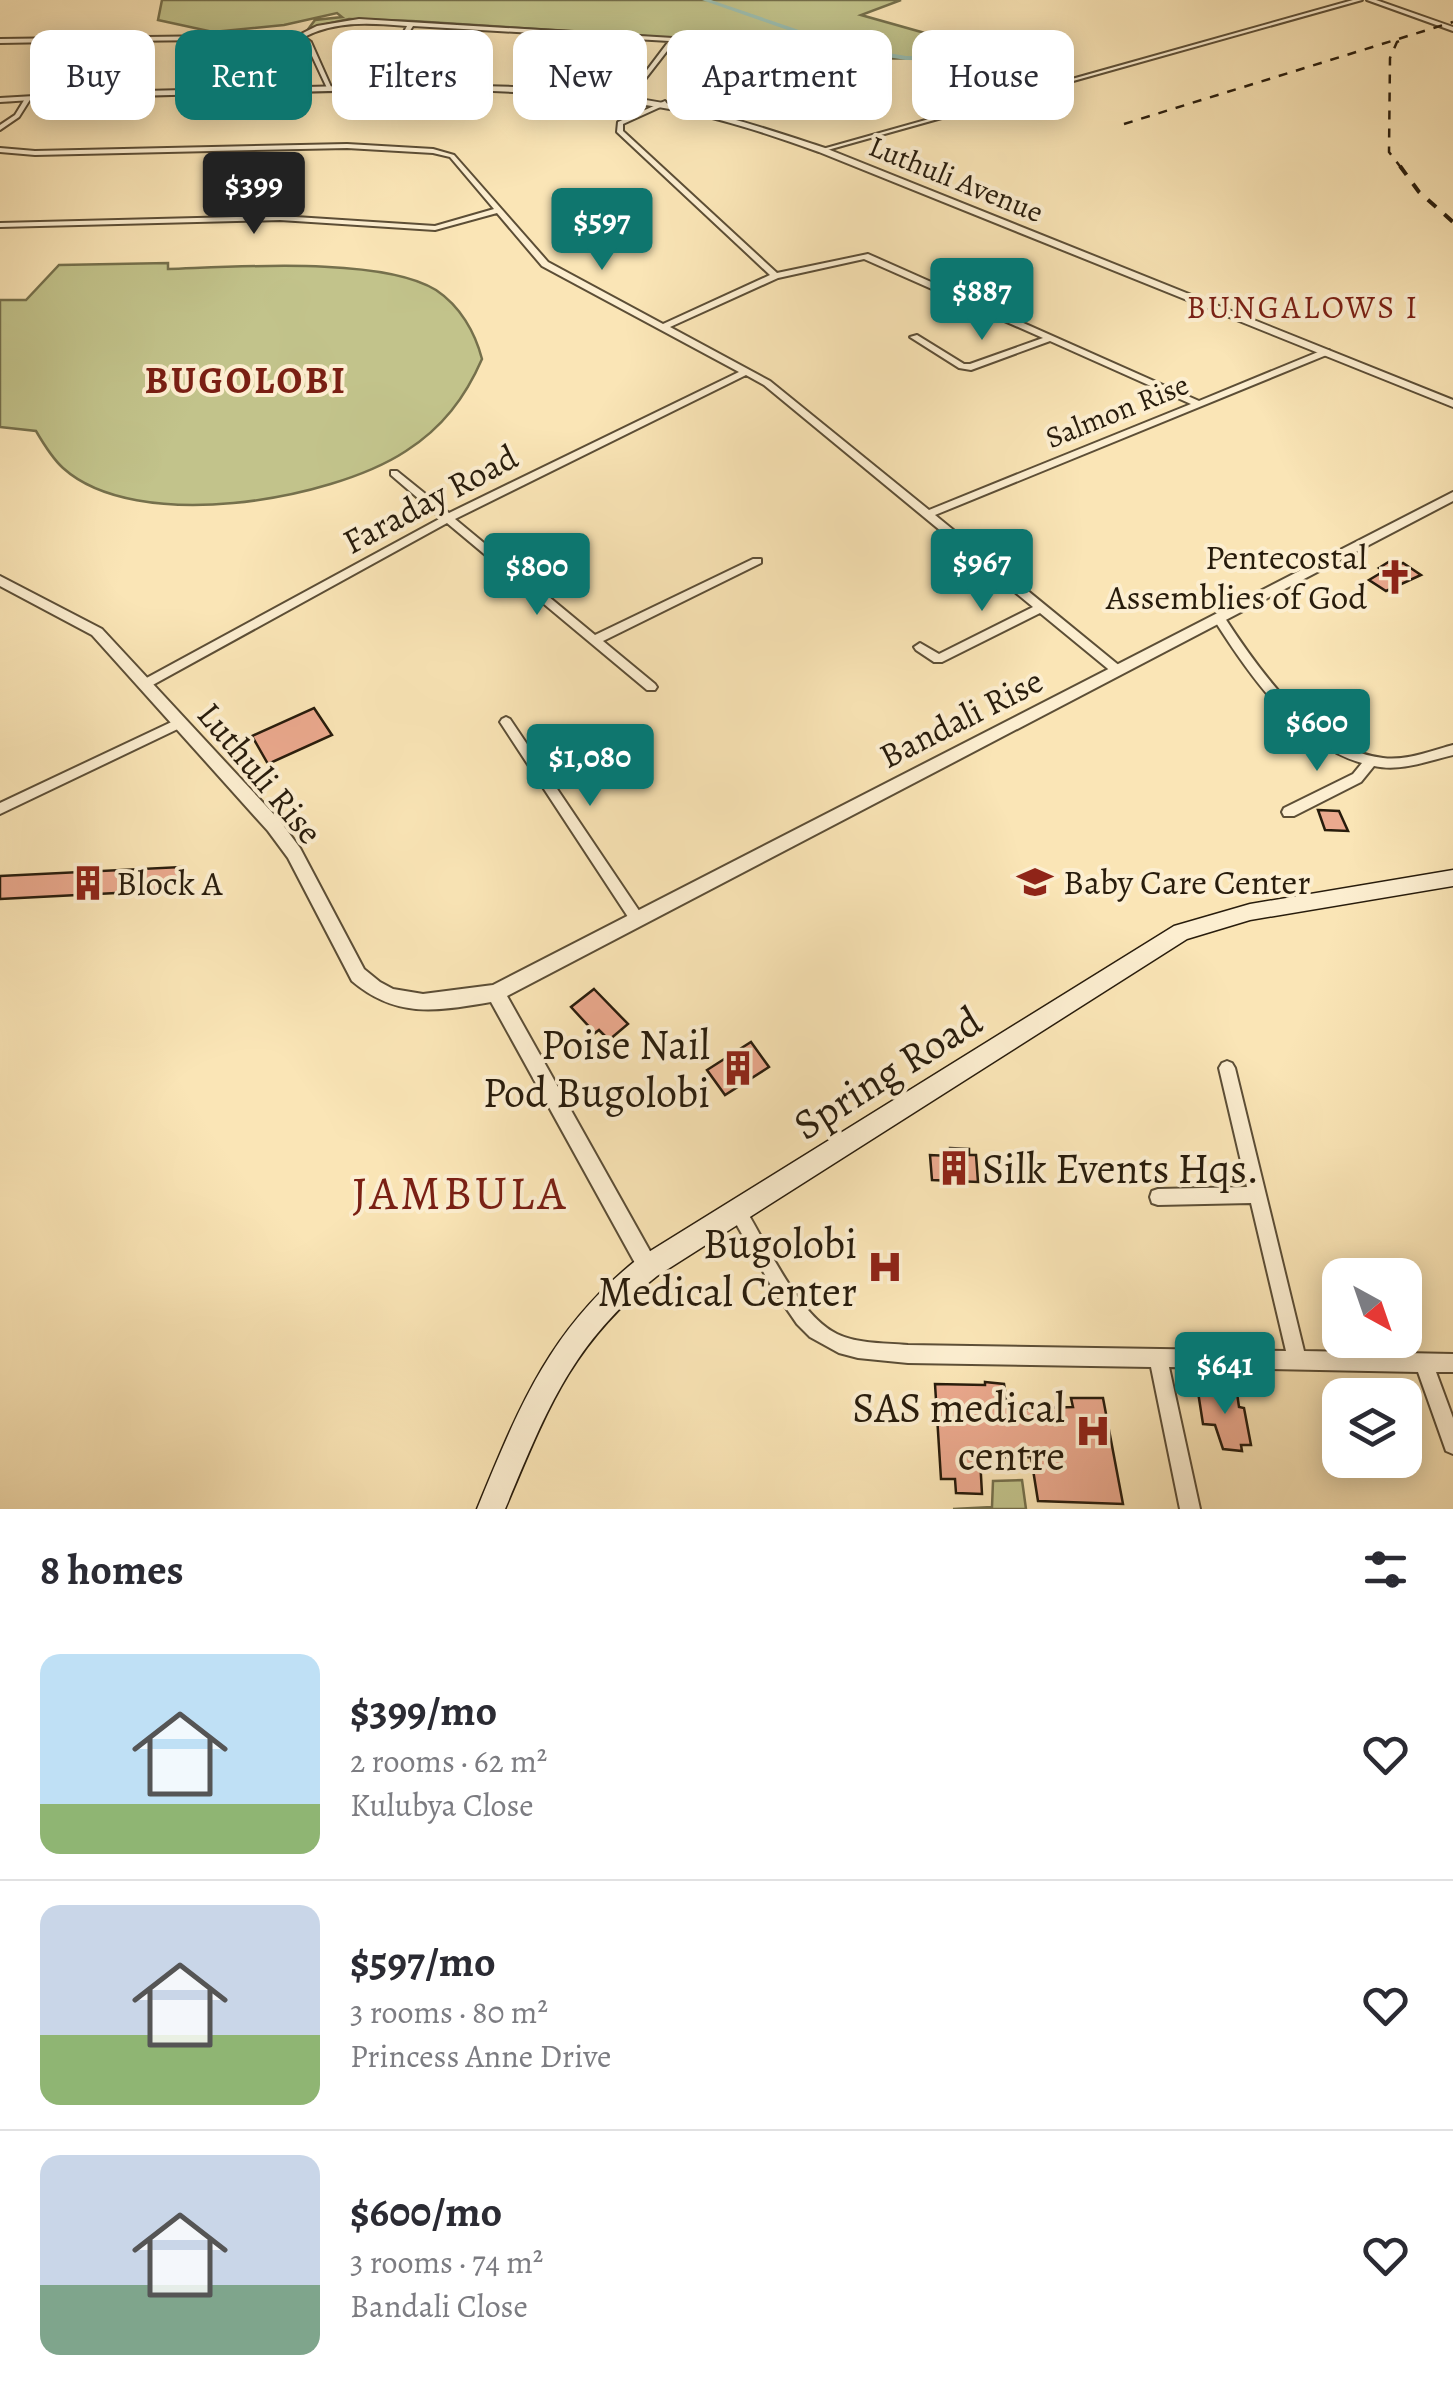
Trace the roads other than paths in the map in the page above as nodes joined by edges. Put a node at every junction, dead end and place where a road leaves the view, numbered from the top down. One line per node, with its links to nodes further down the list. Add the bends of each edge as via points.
1 (1359, 0): 22 (street)
2 (1370, 0): 4 (street)
3 (410, 24): 5 (street, via 344,22); 6 (street); 8 (street)
4 (1450, 26)
5 (310, 30)
6 (407, 30)
7 (30, 40): 9 (street)
8 (667, 40)
9 (0, 41)
10 (667, 48): 12 (street)
11 (312, 50): 14 (street)
12 (647, 74)
13 (513, 86): 14 (street, Luthuli Avenue)
14 (330, 88): 15 (street, Luthuli Avenue)
15 (155, 93)
16 (28, 98): 17 (street, Luthuli Avenue); 20 (street)
17 (0, 100)
18 (647, 100): 19 (street, Luthuli Avenue)
19 (665, 103): 22 (street, Luthuli Avenue); 25 (street, via 629,118 620,132)
20 (0, 128)
21 (0, 150): 23 (street, via 433,151 460,161)
22 (822, 150): 29 (street, Luthuli Avenue)
23 (499, 210): 24 (street, via 435,228 280,218); 26 (street, via 546,264)
24 (0, 225)
25 (775, 276): 26 (street); 28 (street, via 865,256)
26 (664, 328): 30 (street)
27 (914, 337): 28 (street, via 965,366)
28 (1051, 338): 31 (street)
29 (1326, 352): 31 (street, Salmon Rise); 32 (street, Luthuli Avenue)
30 (745, 372): 35 (street, via 780,393); 36 (street, Faraday Road)
31 (1199, 404): 35 (street, Salmon Rise)
32 (1453, 404)
33 (394, 473): 36 (street)
34 (1453, 496): 40 (street, Bandali Rise)
35 (927, 515): 39 (street)
36 (450, 517): 41 (street); 44 (street, Faraday Road)
37 (756, 561): 41 (street)
38 (0, 580): 44 (street, Luthuli Rise, via 97,632)
39 (1040, 608): 42 (street, via 938,658); 43 (street)
40 (1218, 618): 43 (street, Bandali Rise); 49 (street, via 1281,701 1344,750)
41 (594, 640): 45 (street)
42 (920, 647)
43 (1117, 670): 53 (street, Bandali Rise)
44 (144, 684): 47 (street, Luthuli Rise)
45 (651, 687)
46 (506, 722): 53 (street)
47 (180, 723): 50 (street); 54 (street, Luthuli Rise, via 294,853 368,985 404,1004)
48 (1453, 750): 49 (street)
49 (1371, 761): 51 (street, via 1357,778)
50 (0, 809)
51 (1289, 812)
52 (1453, 878): 58 (main road, Spring Road, via 1250,912 1181,932)
53 (638, 920): 54 (street, Bandali Rise)
54 (496, 993): 59 (street)
55 (1227, 1068): 56 (street)
56 (1256, 1196): 57 (street); 61 (street)
57 (1158, 1197)
58 (738, 1213): 59 (main road, Spring Road); 60 (street, via 801,1314 829,1340 908,1354)
59 (648, 1267): 65 (main road, Spring Road, via 615,1290 575,1335)
60 (1158, 1356): 61 (street); 66 (street)
61 (1298, 1361): 63 (street)
62 (1453, 1362): 63 (street)
63 (1424, 1363): 64 (street)
64 (1453, 1444)
65 (491, 1509)
66 (1190, 1509)

